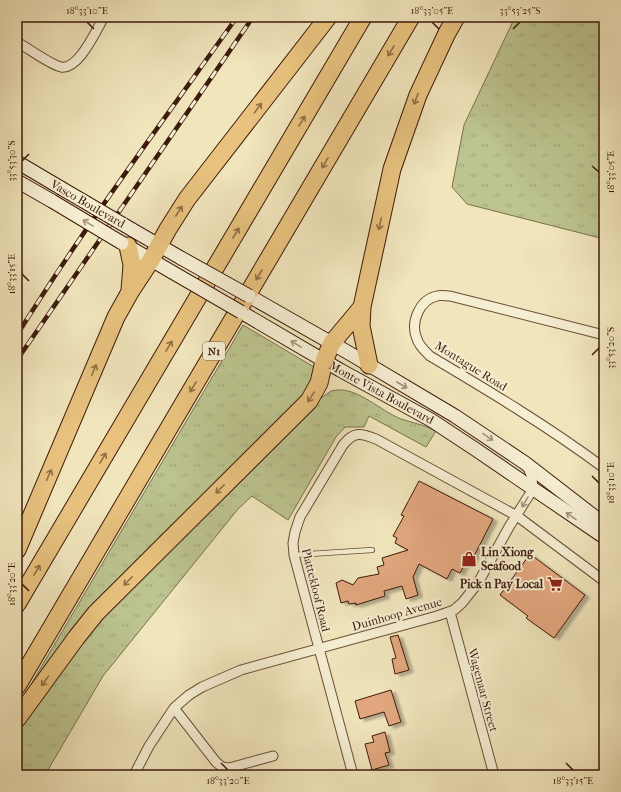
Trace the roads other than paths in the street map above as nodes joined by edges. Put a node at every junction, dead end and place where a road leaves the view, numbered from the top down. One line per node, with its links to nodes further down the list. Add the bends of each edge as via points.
1 (104, 17): 6 (street, via 78,59 66,66 54,64)
2 (328, 17): 10 (highway, one-way to 2, via 187,199)
3 (363, 17): 30 (highway, one-way to 3)
4 (411, 17): 33 (highway, N1, one-way to 33)
5 (456, 17): 15 (highway, one-way to 15, via 418,95 394,162)
6 (17, 42)
7 (17, 162): 10 (main road, Vasco Boulevard, bridge)
8 (17, 181): 9 (main road, Vasco Boulevard, one-way to 8, bridge)
9 (125, 244): 11 (main road, Vasco Boulevard); 14 (highway, via 132,265)
10 (159, 245): 11 (highway); 17 (main road, Monte Vista Boulevard, bridge)
11 (151, 260): 14 (highway); 18 (main road, Monte Vista Boulevard, one-way to 11, bridge)
12 (17, 266): 13 (lane, via 20,272)
13 (17, 285)
14 (130, 292): 26 (highway, one-way to 14, via 116,318)
15 (362, 307): 17 (highway); 19 (highway, via 361,326)
16 (604, 335): 21 (street, Montague Road, via 450,296 437,295 429,299 419,310 414,329 416,338 430,356)
17 (332, 343): 18 (highway); 19 (main road, Monte Vista Boulevard)
18 (324, 361): 22 (main road, Monte Vista Boulevard, via 431,420); 35 (highway, one-way to 35, via 319,383 309,401 96,613)
19 (369, 365): 20 (main road, Monte Vista Boulevard, one-way to 20, via 441,407)
20 (525, 463): 22 (street, via 532,477); 24 (main road, Monte Vista Boulevard)
21 (604, 468)
22 (533, 489): 23 (street, Duinhoop Avenue, one-way to 23); 25 (main road, Monte Vista Boulevard, one-way to 22)
23 (517, 516): 28 (street, Plattekloof Road, via 376,439 365,435 352,435 304,511 295,532); 29 (street); 31 (street, Duinhoop Avenue, via 474,590)
24 (604, 524)
25 (604, 537)
26 (17, 550)
27 (372, 550): 28 (lane)
28 (294, 555): 32 (street, Plattekloof Road)
29 (604, 581)
30 (17, 604)
31 (450, 612): 32 (street, Duinhoop Avenue); 39 (street, Wagenaar Street)
32 (318, 648): 34 (street, Duinhoop Avenue, via 240,670 202,687); 38 (street, Plattekloof Road)
33 (17, 686)
34 (174, 708): 36 (street, via 222,767 230,768); 37 (street, Duinhoop Avenue)
35 (17, 719)
36 (273, 756)
37 (134, 775)
38 (353, 775)
39 (494, 775)

